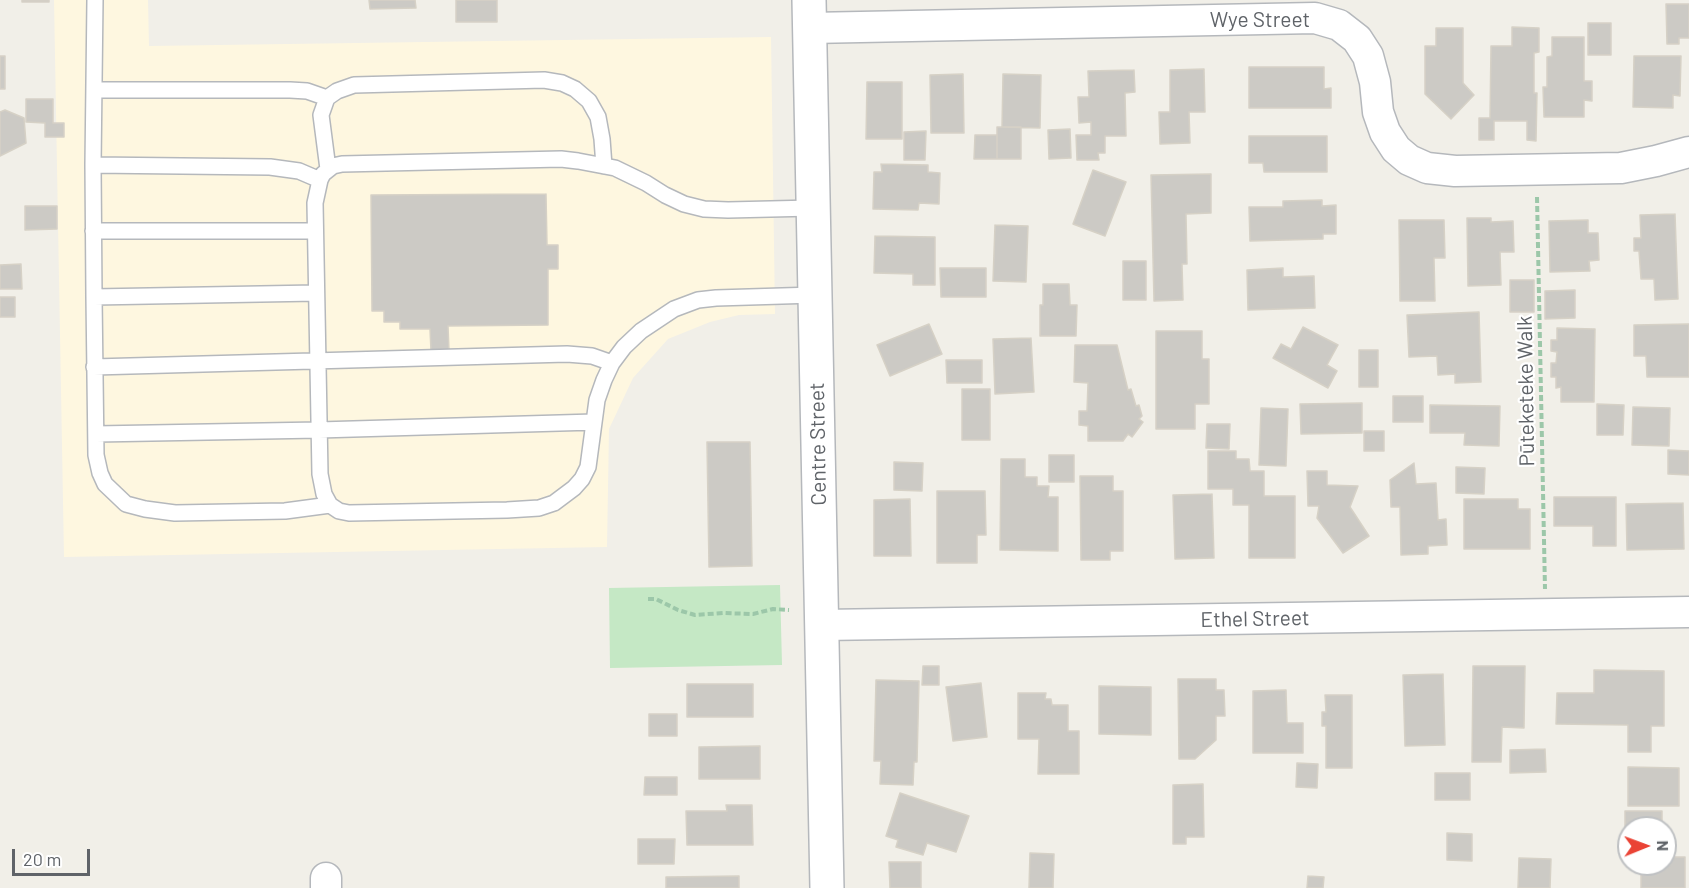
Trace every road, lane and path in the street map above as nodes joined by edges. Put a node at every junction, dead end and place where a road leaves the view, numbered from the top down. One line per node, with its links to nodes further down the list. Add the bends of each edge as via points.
1 (95, 0): 3 (lane)
2 (810, 14): 5 (street, Wye Street, via 1314,18 1339,26 1357,39 1368,56 1385,132 1396,149 1427,168 1621,168); 10 (street, Centre Street)
3 (94, 90): 4 (lane, via 290,90); 6 (lane)
4 (327, 98): 7 (lane, via 354,85 544,80 562,83 589,101 598,117); 8 (lane, via 321,115)
5 (1689, 152)
6 (93, 165): 8 (lane, via 270,166); 11 (lane)
7 (604, 166): 8 (lane, via 549,159 342,164); 10 (lane, via 629,174 684,204 704,209)
8 (324, 175): 12 (lane, via 315,203)
9 (1537, 190): 23 (path, Pūteketeke Walk)
10 (813, 208): 14 (street, Centre Street)
11 (93, 231): 12 (lane); 15 (lane)
12 (315, 231): 13 (lane)
13 (316, 293): 15 (lane); 16 (lane)
14 (815, 295): 17 (lane, via 716,298 686,304 641,331); 27 (street, Centre Street)
15 (94, 297): 18 (lane)
16 (317, 361): 17 (lane, via 567,354); 18 (lane); 20 (lane)
17 (612, 363): 19 (lane, via 597,400)
18 (94, 367): 21 (lane)
19 (594, 422): 20 (lane); 22 (lane, via 588,467 582,479 547,506 349,513)
20 (319, 430): 21 (lane); 22 (lane, via 320,474)
21 (96, 434): 22 (lane, via 97,464 105,484 126,504 135,507 175,513 285,511)
22 (330, 505)
23 (1545, 590)
24 (648, 599): 25 (path, via 695,615)
25 (789, 610)
26 (1689, 612): 27 (street, Ethel Street)
27 (822, 625): 28 (street, Centre Street)
28 (827, 888)

